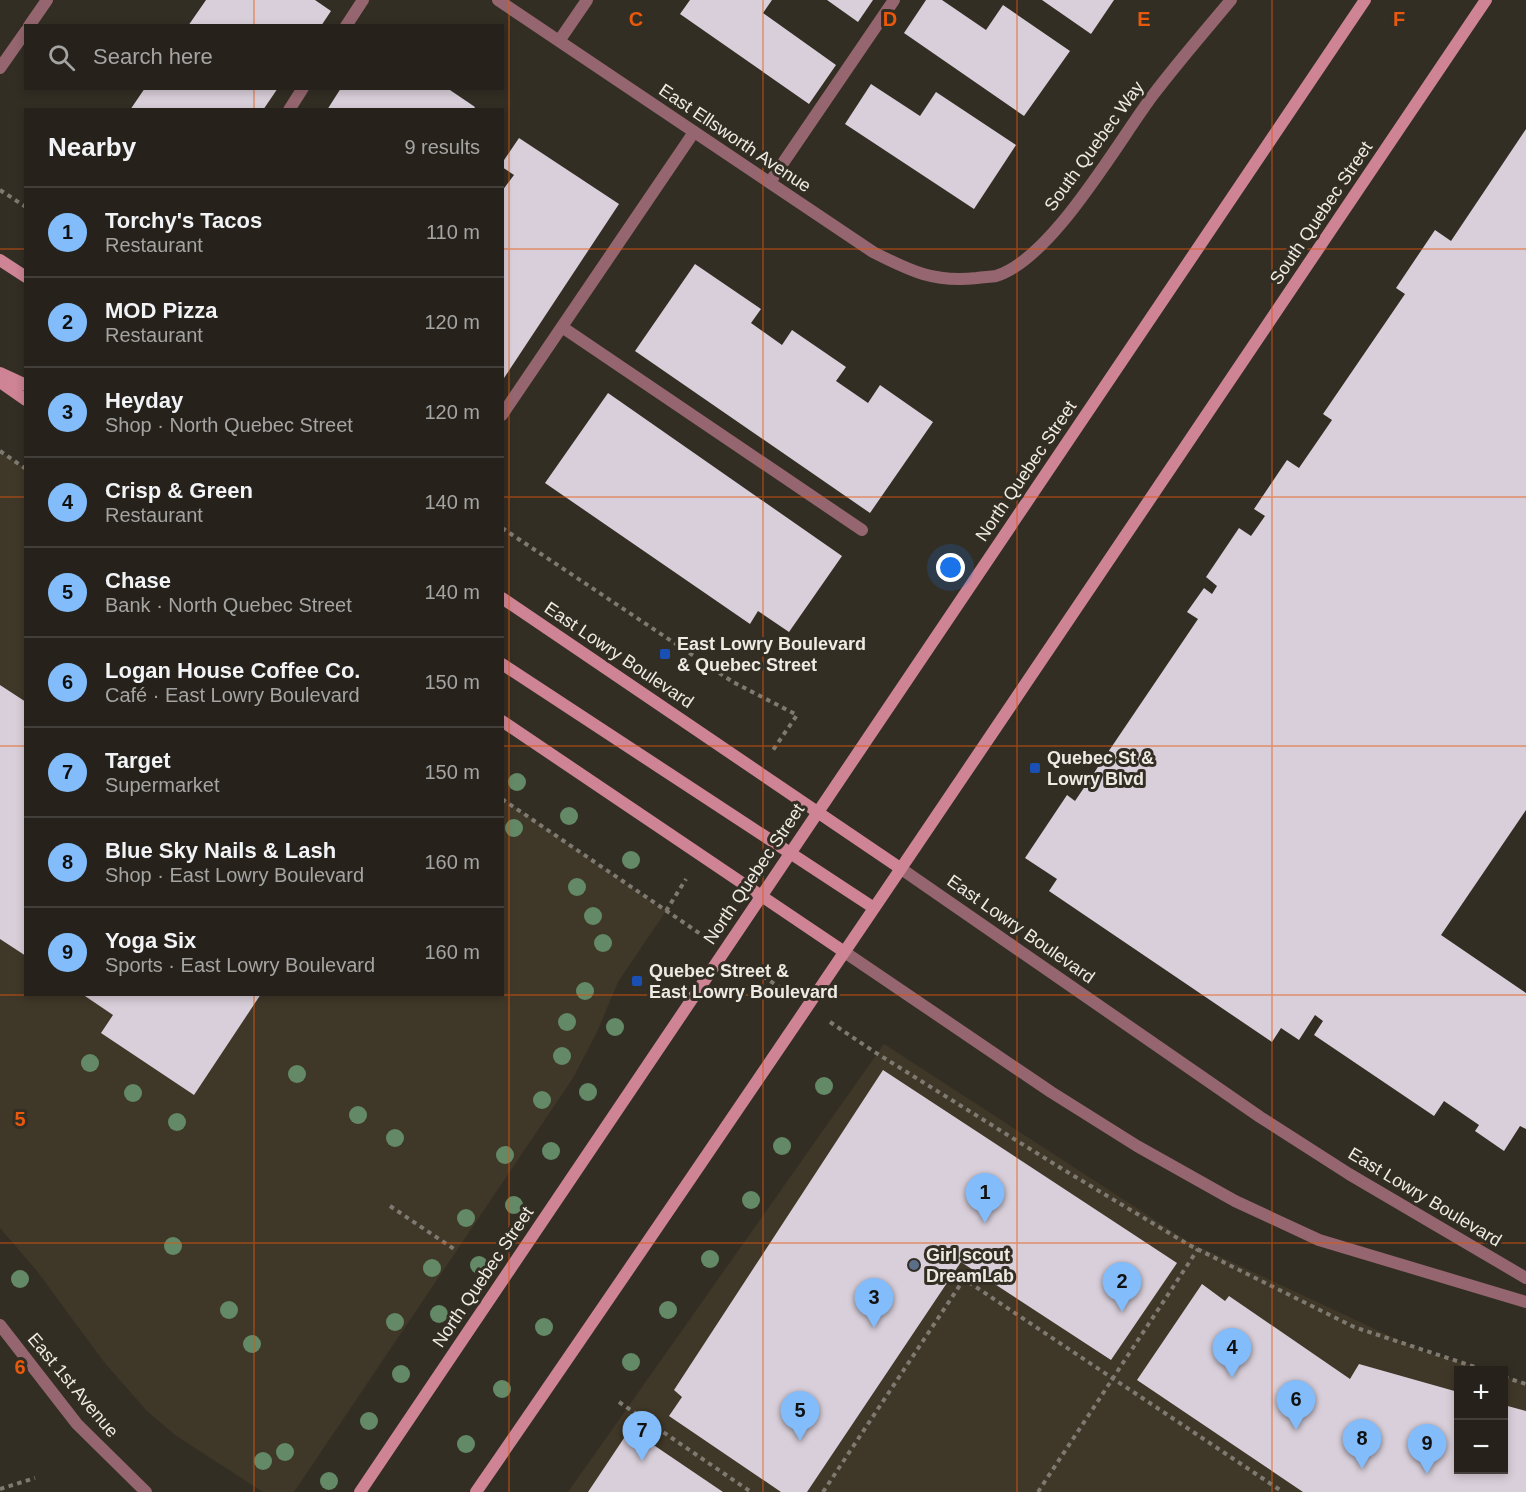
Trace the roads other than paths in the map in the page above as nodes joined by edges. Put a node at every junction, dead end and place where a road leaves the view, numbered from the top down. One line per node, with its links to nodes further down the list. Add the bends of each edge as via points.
1 (47, 0): 9 (street)
2 (363, 0): 10 (street)
3 (498, 0): 12 (street, East Ellsworth Avenue)
4 (587, 0): 12 (street)
5 (894, 0): 17 (street)
6 (1232, 0): 20 (street, South Quebec Way, via 1176,65 1048,239 1021,263 996,276)
7 (1365, 0): 31 (main road, North Quebec Street)
8 (1486, 0): 33 (main road, South Quebec Street)
9 (30, 24)
10 (347, 24)
11 (24, 34): 13 (street)
12 (559, 41): 16 (street, East Ellsworth Avenue)
13 (0, 68)
14 (302, 90): 15 (street)
15 (290, 108)
16 (694, 132): 17 (street, East Ellsworth Avenue); 21 (street)
17 (770, 182): 20 (street, East Ellsworth Avenue, via 873,252 902,267 931,277)
18 (0, 260): 19 (main road)
19 (24, 277)
20 (963, 279)
21 (562, 327): 26 (street); 27 (street)
22 (0, 373): 24 (main road)
23 (0, 382): 25 (main road)
24 (24, 384)
25 (24, 399)
26 (504, 413)
27 (862, 530)
28 (504, 599): 31 (main road, East Lowry Boulevard)
29 (504, 665): 32 (main road)
30 (504, 722): 34 (main road)
31 (819, 811): 32 (main road, North Quebec Street); 33 (main road, East Lowry Boulevard)
32 (790, 852): 34 (main road, North Quebec Street); 35 (main road)
33 (900, 867): 35 (main road); 37 (street, East Lowry Boulevard, via 1260,1117)
34 (761, 895): 36 (main road); 41 (main road, North Quebec Street)
35 (874, 908): 36 (main road)
36 (843, 951): 38 (street, via 1051,1092 1235,1201 1319,1240); 42 (main road)
37 (1526, 1278)
38 (1526, 1302)
39 (0, 1324): 40 (street, East 1st Avenue, via 77,1424)
40 (146, 1492)
41 (360, 1492)
42 (476, 1492)

